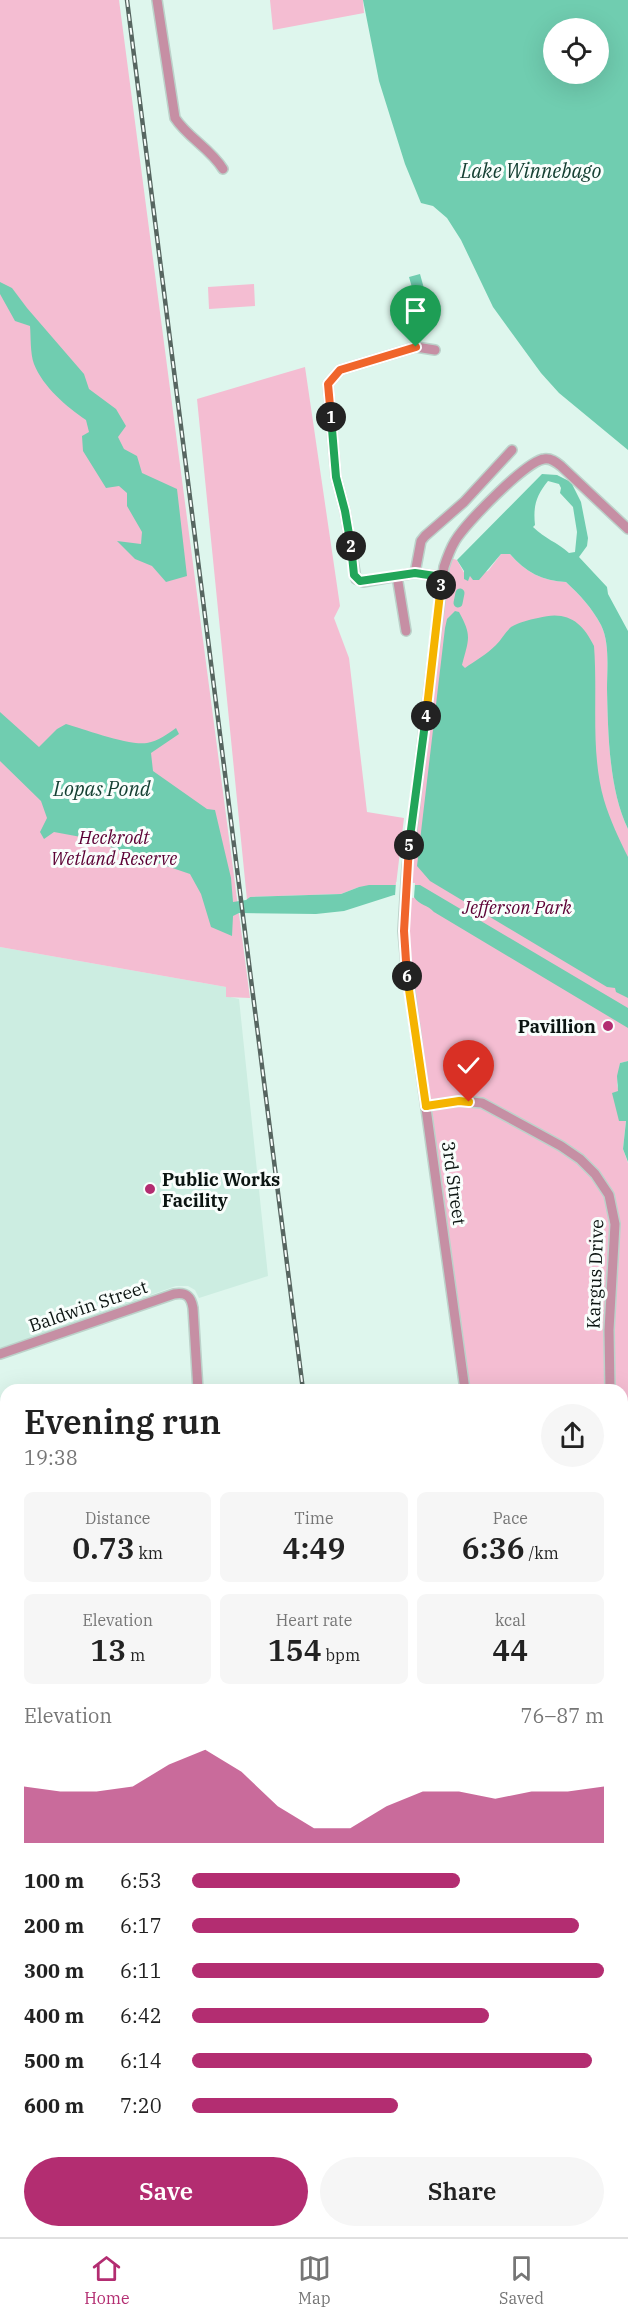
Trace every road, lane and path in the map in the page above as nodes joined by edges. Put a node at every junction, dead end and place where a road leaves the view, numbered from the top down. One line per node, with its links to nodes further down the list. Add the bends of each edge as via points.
1 (157, 0): 2 (street, via 175,118)
2 (223, 169)
3 (435, 350): 7 (street, via 416,347 340,370 328,384 336,477 356,579 363,582)
4 (512, 450): 6 (street, via 421,541)
5 (628, 529): 8 (street, 3rd Street, via 561,466 544,459 525,467 468,524 449,552)
6 (415, 573): 7 (street); 8 (street)
7 (398, 576): 9 (street)
8 (442, 577): 10 (street, 3rd Street, via 405,897 406,964)
9 (406, 631)
10 (426, 1106): 13 (street, 3rd Street); 14 (street, Kargus Drive, via 459,1101 482,1104 580,1159 609,1195 615,1224)
11 (0, 1354): 12 (street, Baldwin Street, via 174,1294 187,1294 193,1308)
12 (198, 1384)
13 (464, 1384)
14 (610, 1384)

